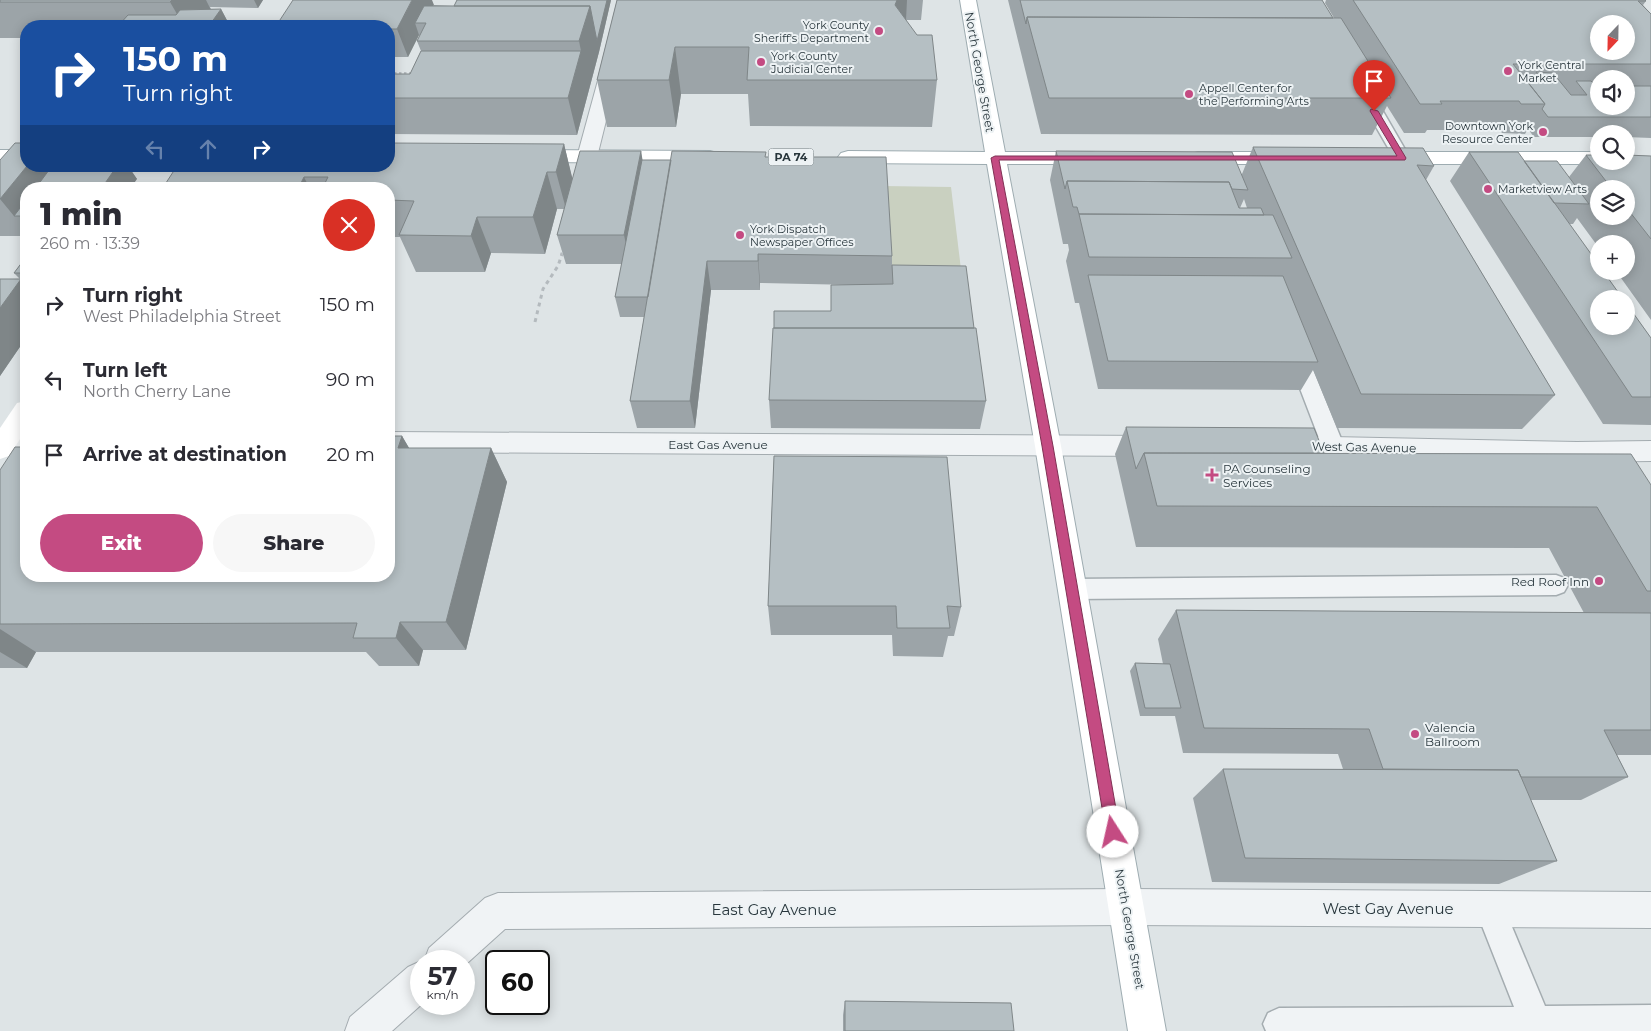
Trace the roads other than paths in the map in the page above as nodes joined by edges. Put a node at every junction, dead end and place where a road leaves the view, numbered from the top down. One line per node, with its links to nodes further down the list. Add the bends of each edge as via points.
1 (628, 0): 7 (street)
2 (968, 0): 10 (main road, North George Street)
3 (1358, 83): 15 (lane)
4 (0, 156): 5 (main road)
5 (20, 156)
6 (508, 156): 7 (main road)
7 (587, 157): 8 (main road)
8 (725, 157)
9 (834, 157): 10 (main road)
10 (995, 158): 11 (main road); 21 (main road, North George Street)
11 (1111, 158)
12 (1180, 158): 13 (main road, via 1224,167)
13 (1306, 158)
14 (1374, 158): 15 (main road)
15 (1402, 158): 16 (main road)
16 (1590, 158)
17 (1289, 334): 24 (lane)
18 (20, 421): 20 (main road)
19 (395, 442): 21 (street, East Gas Avenue)
20 (8, 444)
21 (1048, 446): 22 (street); 27 (main road, North George Street)
22 (1185, 446)
23 (1264, 446): 24 (street, West Gas Avenue)
24 (1333, 446): 25 (street, West Gas Avenue, via 1582,460)
25 (1651, 451)
26 (1556, 585): 27 (lane)
27 (1072, 589): 28 (main road, North George Street)
28 (1126, 907): 29 (street, West Gay Avenue); 31 (street, East Gay Avenue, via 498,911); 37 (main road, North George Street)
29 (1490, 908): 30 (street, West Gay Avenue); 35 (lane)
30 (1651, 910)
31 (454, 950)
32 (410, 990): 36 (street)
33 (1651, 1021): 35 (lane)
34 (1279, 1024): 35 (lane)
35 (1537, 1027)
36 (364, 1031)
37 (1147, 1031)

